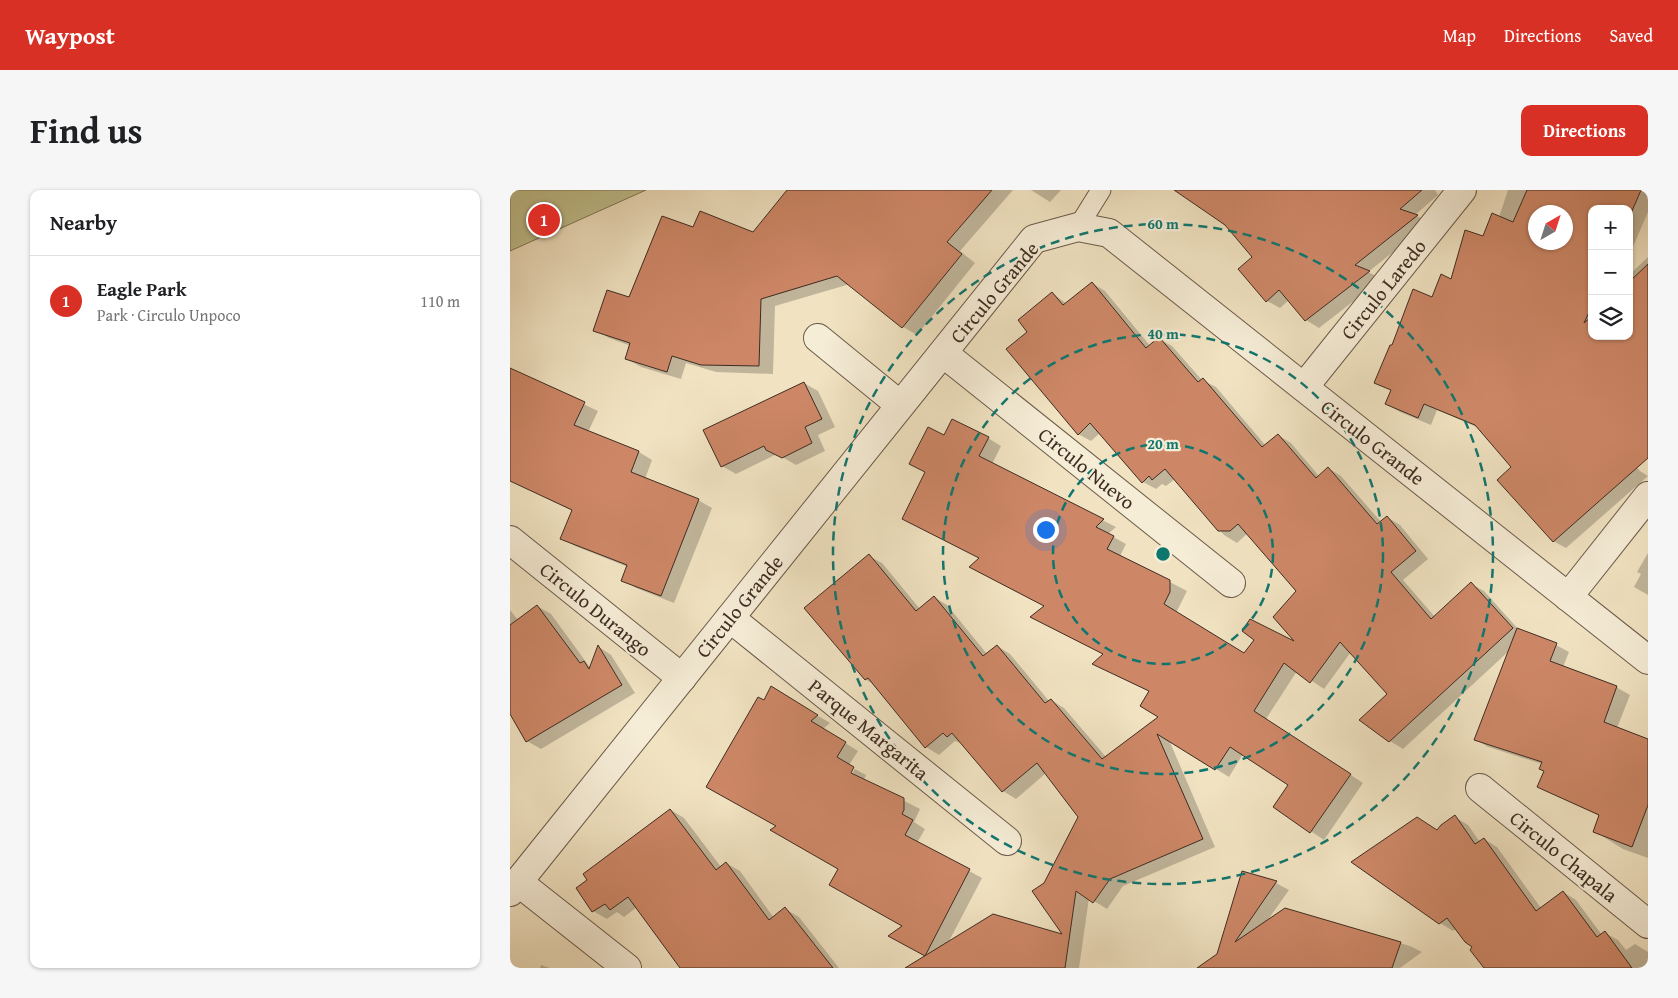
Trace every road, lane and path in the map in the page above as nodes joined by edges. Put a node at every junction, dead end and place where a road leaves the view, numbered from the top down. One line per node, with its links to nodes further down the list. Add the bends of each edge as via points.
1 (1101, 190): 3 (lane)
2 (1462, 190): 6 (street, Circulo Laredo)
3 (1078, 227): 5 (street, Circulo Grande, via 1034,239); 6 (street, Circulo Grande, via 1109,233)
4 (818, 338): 7 (street)
5 (943, 353): 7 (street, Circulo Grande); 10 (street, Circulo Nuevo)
6 (1304, 387): 11 (street, Circulo Grande)
7 (900, 405): 12 (street, Circulo Grande)
8 (1648, 496): 11 (street)
9 (510, 540): 14 (street, Circulo Durango)
10 (1232, 583)
11 (1568, 597): 13 (street, Circulo Grande)
12 (730, 618): 14 (street, Circulo Grande); 16 (street, Parque Margarita)
13 (1648, 660)
14 (682, 678): 17 (street, Circulo Grande)
15 (1480, 788): 18 (street, Circulo Chapala)
16 (1007, 841)
17 (514, 887): 19 (street)
18 (1648, 924)
19 (627, 968)

